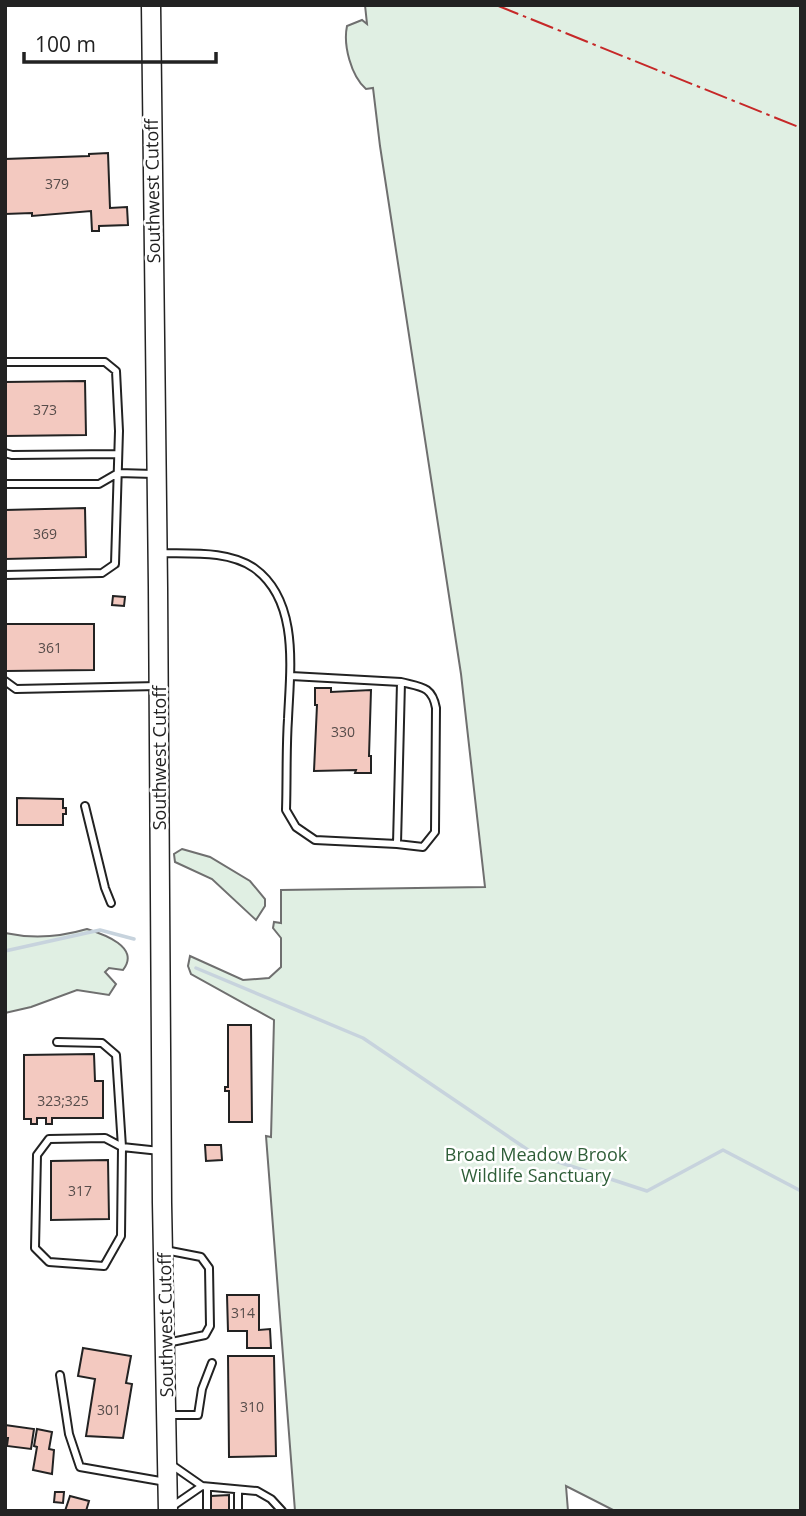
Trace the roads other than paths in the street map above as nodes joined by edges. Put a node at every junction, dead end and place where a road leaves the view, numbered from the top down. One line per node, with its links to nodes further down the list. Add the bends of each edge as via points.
1 (150, 5): 6 (main road, Southwest Cutoff)
2 (5, 362): 4 (lane, via 105,362 116,371)
3 (5, 453): 4 (lane)
4 (118, 454): 5 (lane)
5 (118, 473): 6 (lane); 7 (lane, via 99,484); 9 (lane, via 115,564 103,573)
6 (156, 474): 8 (main road, Southwest Cutoff)
7 (5, 484)
8 (157, 553): 10 (lane, via 214,555 253,567 267,580 283,611); 13 (main road, Southwest Cutoff)
9 (5, 575)
10 (291, 676): 12 (lane); 15 (lane, via 289,818 314,840)
11 (5, 681): 13 (lane, via 16,689)
12 (401, 682): 15 (lane); 15 (lane, via 426,689 436,708 435,832 423,847)
13 (159, 686): 19 (main road, Southwest Cutoff)
14 (85, 806): 16 (lane)
15 (397, 844)
16 (110, 903)
17 (57, 1042): 18 (lane, via 103,1043 116,1055)
18 (122, 1147): 18 (lane, via 105,1138 49,1139 37,1155 35,1248 49,1262 104,1266 121,1236); 19 (lane)
19 (162, 1151): 20 (main road, Southwest Cutoff)
20 (163, 1249): 21 (main road, Southwest Cutoff); 21 (lane, via 201,1257 209,1268 211,1326 205,1335)
21 (165, 1343): 24 (main road, Southwest Cutoff)
22 (212, 1363): 24 (lane, via 198,1415)
23 (60, 1375): 26 (lane, via 69,1434 80,1467)
24 (166, 1415): 25 (main road, Southwest Cutoff)
25 (167, 1462): 26 (main road, Southwest Cutoff); 27 (lane)
26 (168, 1482): 29 (main road, Southwest Cutoff)
27 (205, 1487): 28 (lane); 29 (lane); 30 (lane)
28 (238, 1491): 31 (lane); 32 (lane, via 257,1491)
29 (168, 1510)
30 (207, 1511)
31 (238, 1511)
32 (282, 1511)

